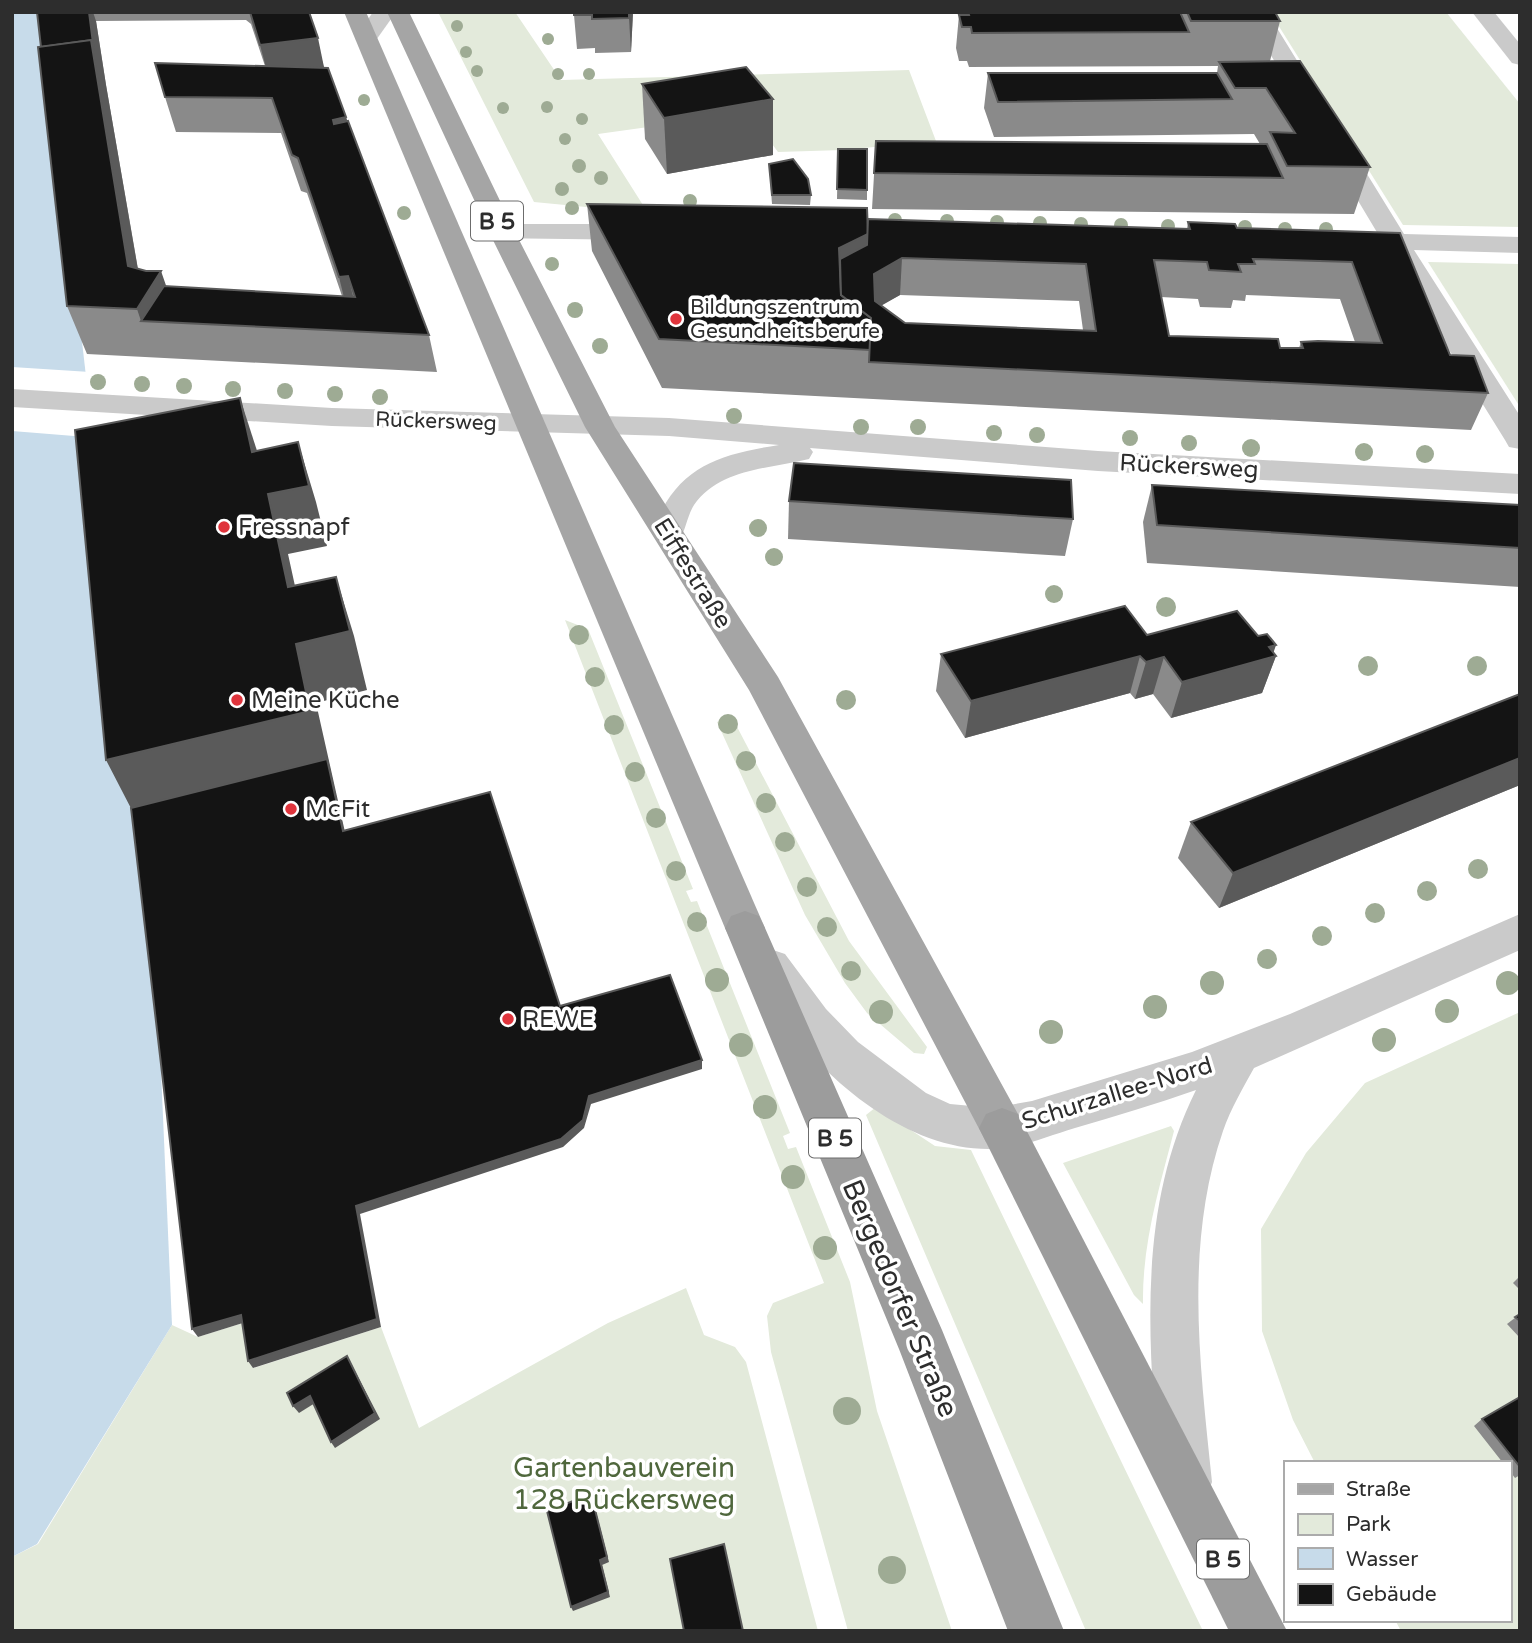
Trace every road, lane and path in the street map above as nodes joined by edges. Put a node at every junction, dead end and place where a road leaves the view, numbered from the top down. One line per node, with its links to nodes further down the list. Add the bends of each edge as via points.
1 (355, 12): 6 (main road, B 5)
2 (386, 12): 6 (street)
3 (398, 12): 8 (main road, Eiffestraße / B 5)
4 (1256, 12): 11 (street, via 1308,104)
5 (1482, 12): 7 (street)
6 (366, 38): 14 (main road, B 5)
7 (1520, 58)
8 (502, 232): 9 (street); 15 (main road, Eiffestraße / B 5)
9 (670, 233)
10 (1328, 240): 11 (street)
11 (1398, 241): 12 (street); 16 (street)
12 (1520, 245)
13 (12, 398): 14 (street, Rückersweg)
14 (528, 424): 15 (street, Rückersweg); 20 (main road, B 5)
15 (600, 427): 17 (street, Rückersweg, via 670,427); 19 (main road, Eiffestraße / B 5)
16 (1520, 440)
17 (859, 444): 18 (street, Rückersweg); 19 (street, Rückersweg, via 758,457 729,466 682,500)
18 (1520, 484)
19 (668, 533): 23 (main road, Eiffestraße / B 5, via 765,686)
20 (745, 928): 23 (street, Schurzallee-Nord, via 807,1017 848,1063 878,1087 930,1119); 25 (highway, Bergedorfer Straße / B 5, via 924,1348)
21 (1520, 931): 22 (street, Schurzallee-Nord)
22 (1238, 1055): 23 (street, Schurzallee-Nord, via 1139,1091); 24 (street, Schurzallee-Nord, via 1197,1140 1176,1223 1171,1312)
23 (1002, 1128): 24 (highway, B 5)
24 (1187, 1487): 26 (highway, B 5)
25 (1036, 1631)
26 (1259, 1631)

